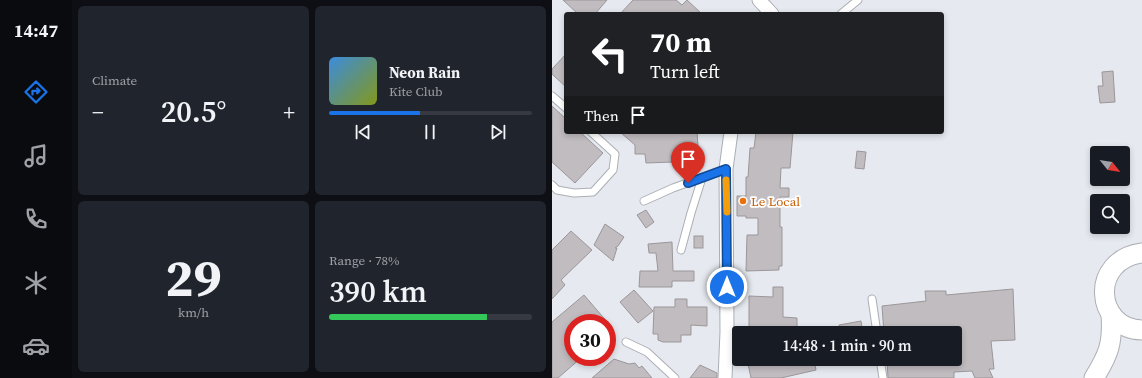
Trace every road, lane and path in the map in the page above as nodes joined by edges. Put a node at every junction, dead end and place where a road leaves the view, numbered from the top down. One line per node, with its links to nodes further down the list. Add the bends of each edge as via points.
1 (759, 0): 3 (street)
2 (858, 0): 4 (lane)
3 (770, 12)
4 (843, 12)
5 (552, 96): 6 (lane)
6 (564, 106)
7 (593, 134): 11 (lane, via 615,154 613,170 593,192 557,190)
8 (731, 134): 9 (street)
9 (726, 169): 10 (lane); 23 (street, via 728,332)
10 (702, 178): 12 (lane); 13 (lane)
11 (552, 185)
12 (644, 201)
13 (681, 250)
14 (1142, 253): 16 (main road, via 1131,254 1122,259 1108,274 1104,295)
15 (872, 299): 17 (lane)
16 (1111, 314): 18 (main road, via 1124,325); 20 (main road)
17 (876, 326)
18 (1140, 330): 20 (main road)
19 (626, 342): 22 (lane, via 646,352)
20 (1109, 351): 25 (main road)
21 (881, 366): 24 (lane)
22 (675, 378)
23 (725, 378)
24 (883, 378)
25 (1094, 378)

